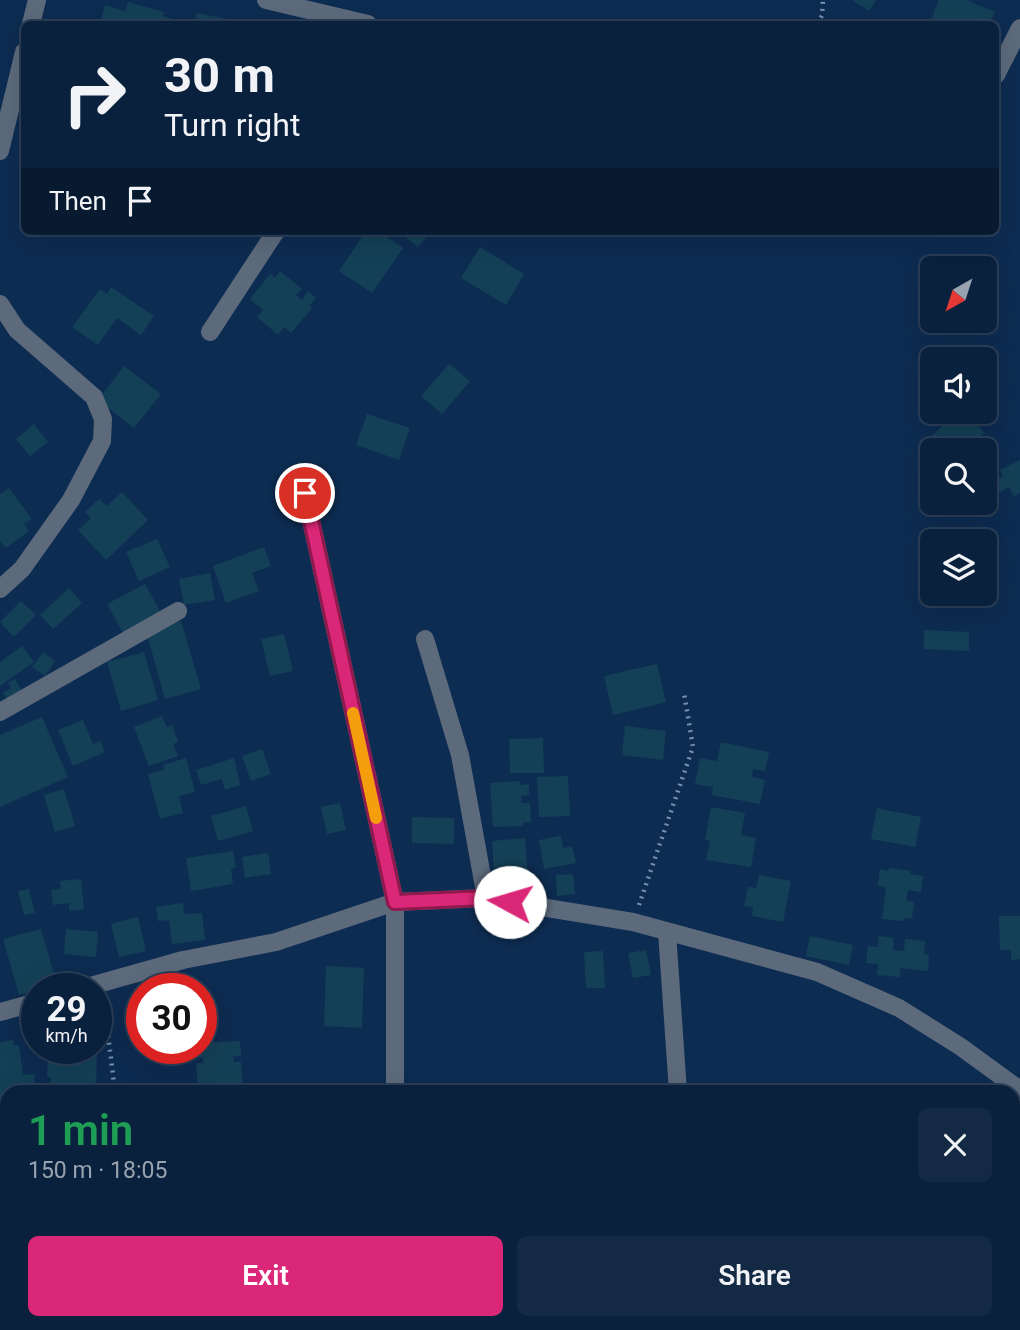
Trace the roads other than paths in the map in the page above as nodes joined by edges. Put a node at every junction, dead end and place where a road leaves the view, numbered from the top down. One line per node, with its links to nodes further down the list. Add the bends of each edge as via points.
1 (37, 0): 3 (street)
2 (266, 0): 4 (street)
3 (32, 21)
4 (355, 21)
5 (1020, 28): 7 (street)
6 (21, 64): 8 (street)
7 (999, 69)
8 (0, 151)
9 (273, 235): 11 (street)
10 (0, 304): 13 (street, via 17,330 94,397 103,419 102,441 71,500 22,569)
11 (210, 331)
12 (305, 493): 18 (street)
13 (0, 589)
14 (178, 611): 16 (street)
15 (425, 639): 17 (street, via 460,755)
16 (0, 712)
17 (486, 898): 18 (street); 19 (street)
18 (395, 902): 20 (street, via 275,942); 23 (street)
19 (667, 932): 24 (street); 25 (street, via 817,972 887,1003)
20 (112, 979)
21 (21, 1006): 22 (street)
22 (0, 1012)
23 (395, 1085)
24 (678, 1085)
25 (1013, 1085)

